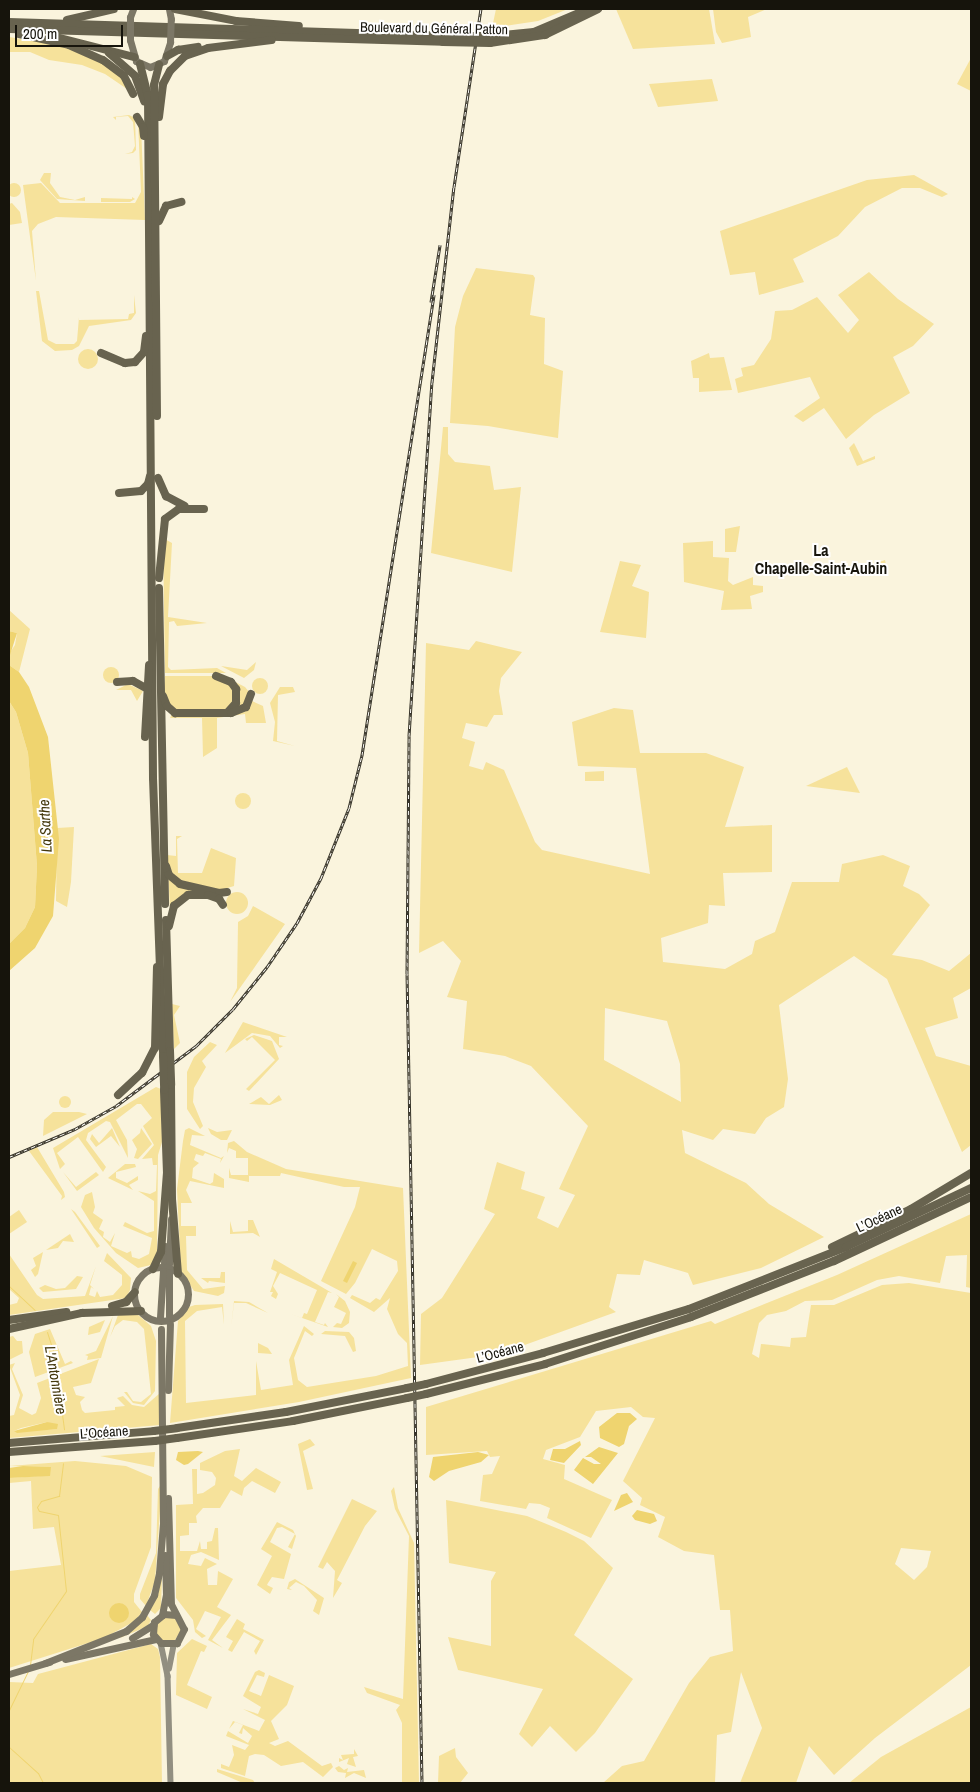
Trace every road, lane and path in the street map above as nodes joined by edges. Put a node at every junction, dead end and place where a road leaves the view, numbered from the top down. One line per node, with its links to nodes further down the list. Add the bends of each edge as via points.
1 (114, 9): 8 (highway)
2 (133, 9): 22 (main road, bridge, via 130,40)
3 (169, 9): 21 (main road, bridge)
4 (175, 9): 11 (highway)
5 (195, 9): 11 (main road)
6 (588, 9): 18 (highway, Boulevard du Général Patton, via 534,32)
7 (598, 9): 18 (highway, Boulevard du Général Patton, via 545,35)
8 (105, 10): 10 (highway, via 77,19)
9 (9, 22): 10 (highway)
10 (32, 22): 15 (highway)
11 (256, 23): 15 (highway)
12 (9, 29): 16 (highway)
13 (9, 34): 14 (highway)
14 (19, 34): 20 (highway, via 72,40); 25 (highway, via 69,45 103,60 124,76)
15 (390, 34): 17 (highway, Boulevard du Général Patton)
16 (293, 37): 17 (highway, Boulevard du Général Patton); 19 (highway)
17 (444, 39): 18 (highway, Boulevard du Général Patton, bridge)
18 (491, 40)
19 (240, 44): 21 (highway, via 182,49); 30 (highway, via 190,54 175,65 166,78 159,112)
20 (102, 49): 22 (highway); 27 (highway, via 135,76 144,99)
21 (167, 56): 24 (main road)
22 (134, 57): 23 (main road)
23 (140, 64): 24 (main road); 27 (highway, via 148,95)
24 (160, 65): 30 (highway, via 154,85)
25 (133, 94)
26 (137, 118): 28 (highway, via 143,127)
27 (148, 142): 28 (highway)
28 (148, 162): 32 (highway)
29 (181, 202): 31 (highway, via 173,202 162,210)
30 (156, 209): 31 (highway)
31 (156, 247): 35 (highway)
32 (150, 256): 33 (highway, via 146,345 142,355 135,362 125,363); 34 (highway)
33 (101, 353)
34 (152, 414): 36 (highway, via 148,484 139,492); 37 (highway)
35 (158, 478): 38 (highway); 38 (highway, via 162,492 173,502 204,509 179,509 164,519)
36 (118, 493)
37 (154, 558): 46 (highway); 47 (highway)
38 (159, 578): 39 (highway)
39 (160, 667): 45 (highway, via 164,699 172,712); 48 (highway)
40 (216, 676): 45 (highway, via 231,682 236,689 236,703)
41 (118, 682): 42 (highway, via 133,681)
42 (144, 687)
43 (250, 694): 45 (highway, via 243,709)
44 (150, 700): 47 (highway)
45 (227, 713)
46 (145, 737)
47 (153, 778): 49 (highway)
48 (162, 844): 49 (highway); 50 (highway, via 167,872 176,881 219,894)
49 (160, 873): 52 (highway); 53 (highway)
50 (227, 892)
51 (223, 905): 52 (highway, via 219,899 203,894 188,895 180,900 170,916)
52 (167, 955): 54 (highway)
53 (159, 1001): 54 (highway); 56 (highway, via 157,1038 152,1056 142,1073)
54 (167, 1054): 55 (highway, bridge)
55 (168, 1088): 57 (highway); 61 (highway)
56 (118, 1095)
57 (167, 1173): 61 (main road, via 166,1263); 62 (highway, via 161,1252)
58 (971, 1173): 71 (highway, via 911,1209 806,1259)
59 (971, 1188): 71 (highway, L’Océane, via 795,1268 689,1309)
60 (971, 1197): 74 (highway, L’Océane, bridge, via 834,1261 691,1317 545,1364 426,1394 293,1421 154,1441)
61 (172, 1198): 63 (highway)
62 (153, 1269): 63 (main road, via 167,1268); 64 (main road, via 140,1278)
63 (178, 1274): 66 (main road, via 186,1284 188,1297 184,1307)
64 (134, 1292): 65 (main road); 69 (highway, via 119,1305)
65 (140, 1311): 67 (main road); 69 (highway, via 82,1313)
66 (172, 1316): 67 (main road); 67 (main road, via 166,1272); 72 (main road)
67 (158, 1319): 72 (main road, via 167,1334)
68 (170, 1324): 72 (main road)
69 (10, 1325)
70 (161, 1329): 72 (main road)
71 (622, 1329): 73 (highway, L’Océane, bridge, via 426,1384 293,1411 154,1431)
72 (166, 1389): 77 (main road); 79 (main road, via 171,1604)
73 (9, 1444)
74 (18, 1451): 75 (highway, L’Océane); 76 (highway)
75 (9, 1452)
76 (9, 1456)
77 (164, 1482): 78 (main road, via 166,1595); 84 (main road, via 159,1573 154,1595 145,1612 114,1638)
78 (162, 1615): 79 (main road); 80 (main road)
79 (176, 1615): 82 (main road, via 184,1629 182,1638)
80 (153, 1625): 81 (main road); 83 (main road, via 137,1637)
81 (158, 1641): 82 (main road); 83 (main road); 86 (main road)
82 (174, 1644): 86 (main road)
83 (62, 1659): 84 (main road)
84 (45, 1663): 85 (main road)
85 (9, 1674)
86 (168, 1676): 87 (main road)
87 (171, 1783)

